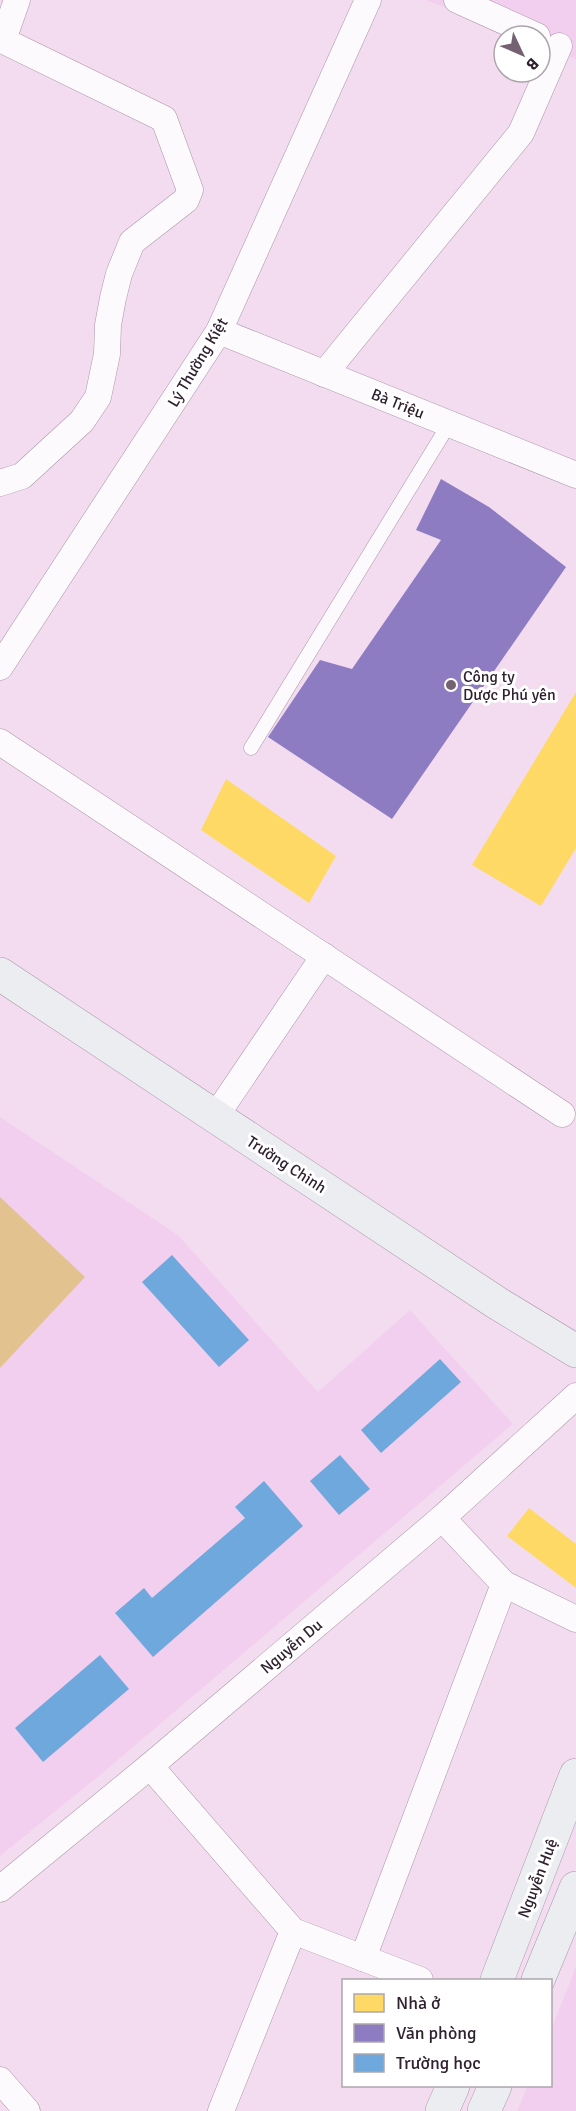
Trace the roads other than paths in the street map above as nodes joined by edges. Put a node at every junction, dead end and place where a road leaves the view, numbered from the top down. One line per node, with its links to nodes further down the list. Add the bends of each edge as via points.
1 (17, 0): 4 (street)
2 (368, 0): 6 (street, Lý Thường Kiệt)
3 (457, 0): 5 (street)
4 (1, 40): 10 (street, via 164,118 190,190 186,201 132,242 112,298 98,397 82,421 22,476)
5 (553, 44): 7 (street, via 521,133)
6 (219, 331): 7 (street, Bà Triệu); 11 (street, Lý Thường Kiệt)
7 (324, 374): 8 (street, Bà Triệu)
8 (449, 424): 9 (street, Bà Triệu); 13 (lane)
9 (576, 475)
10 (0, 483)
11 (0, 667)
12 (0, 742): 14 (street)
13 (251, 748)
14 (324, 956): 16 (street); 17 (street)
15 (0, 974): 17 (street, Trường Chinh)
16 (562, 1114)
17 (215, 1117): 18 (street, Trường Chinh)
18 (576, 1351)
19 (576, 1396): 20 (street, Nguyễn Du)
20 (442, 1518): 21 (street); 23 (street, Nguyễn Du)
21 (504, 1584): 22 (street); 28 (street)
22 (576, 1619)
23 (150, 1766): 26 (street, Nguyễn Du); 27 (street)
24 (576, 1775): 30 (street, Nguyễn Huệ)
25 (576, 1888): 31 (street)
26 (0, 1889)
27 (293, 1931): 28 (street); 36 (street)
28 (363, 1958): 29 (street)
29 (417, 1979)
30 (497, 1979)
31 (538, 1979)
32 (0, 2080): 35 (street)
33 (452, 2087): 37 (street)
34 (494, 2087): 38 (street)
35 (27, 2111)
36 (221, 2111)
37 (442, 2111)
38 (484, 2111)

